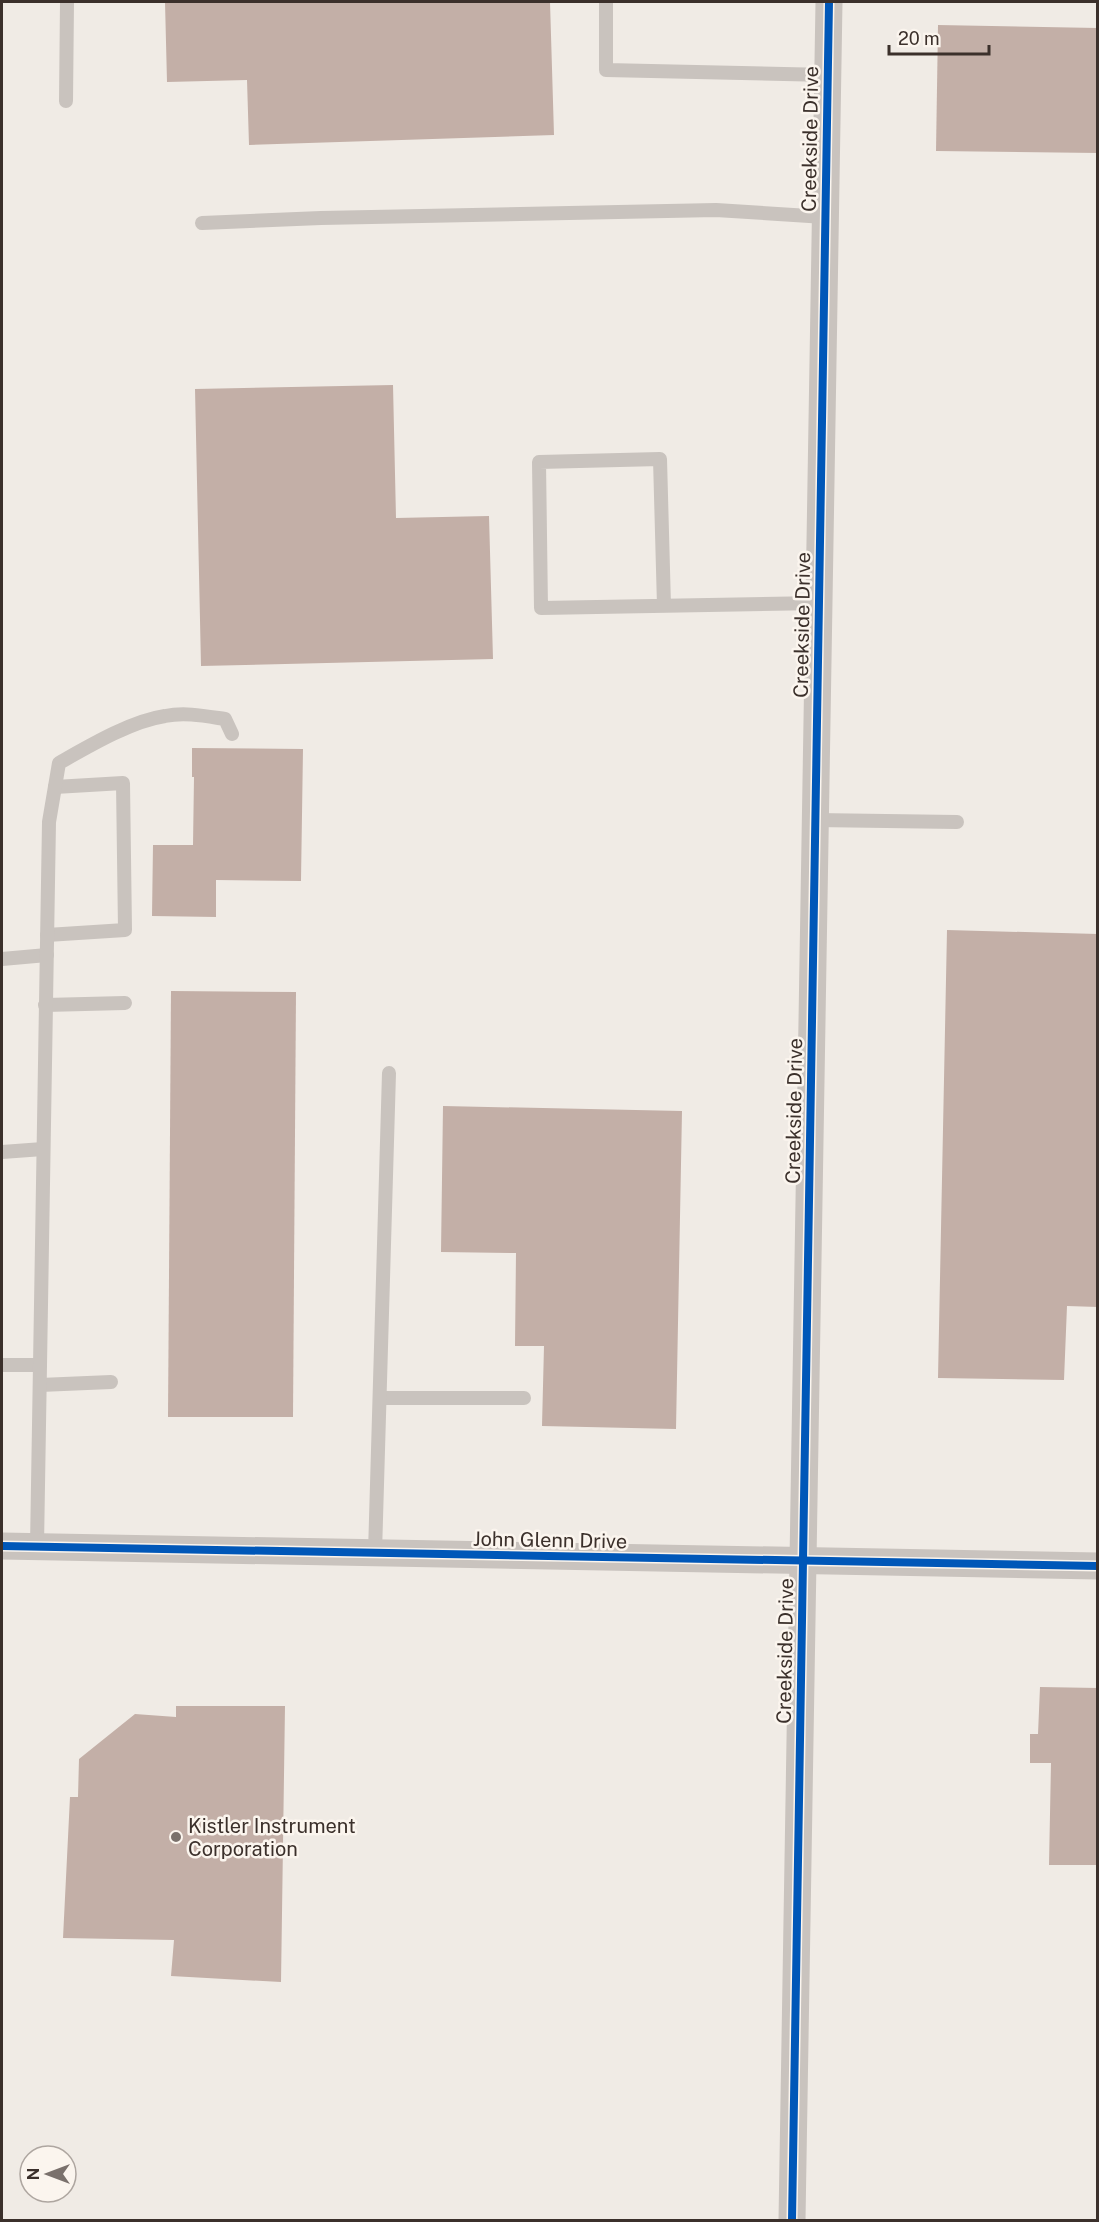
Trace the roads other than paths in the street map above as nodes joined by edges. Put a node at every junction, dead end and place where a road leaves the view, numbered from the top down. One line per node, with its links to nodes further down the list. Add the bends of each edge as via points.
1 (67, 2): 5 (lane)
2 (606, 2): 4 (lane, via 606,70)
3 (829, 2): 4 (street, Creekside Drive)
4 (828, 75): 6 (street, Creekside Drive)
5 (66, 101)
6 (825, 217): 7 (lane, via 716,210); 8 (street, Creekside Drive)
7 (202, 223)
8 (819, 603): 9 (lane); 12 (street, Creekside Drive)
9 (664, 606): 9 (lane, via 541,608 539,462 660,459)
10 (232, 734): 11 (lane, via 225,719 197,714 164,716 99,740 59,763)
11 (55, 786): 14 (lane, via 49,822); 14 (lane, via 123,783 125,930)
12 (815, 820): 13 (lane); 31 (street, Creekside Drive)
13 (957, 822)
14 (47, 935): 15 (lane)
15 (46, 955): 16 (lane); 18 (lane)
16 (2, 959)
17 (125, 1003): 18 (lane)
18 (45, 1005): 20 (lane)
19 (389, 1073): 26 (lane)
20 (43, 1149): 21 (lane); 23 (lane)
21 (2, 1152)
22 (2, 1365): 23 (lane)
23 (40, 1365): 25 (lane)
24 (111, 1382): 25 (lane)
25 (40, 1385): 29 (lane)
26 (380, 1398): 27 (lane); 30 (lane)
27 (524, 1398)
28 (2, 1546): 29 (street, John Glenn Drive)
29 (37, 1546): 30 (street, John Glenn Drive)
30 (375, 1553): 31 (street, John Glenn Drive)
31 (803, 1561): 32 (street, John Glenn Drive); 33 (street, Creekside Drive)
32 (1098, 1566)
33 (792, 2220)

